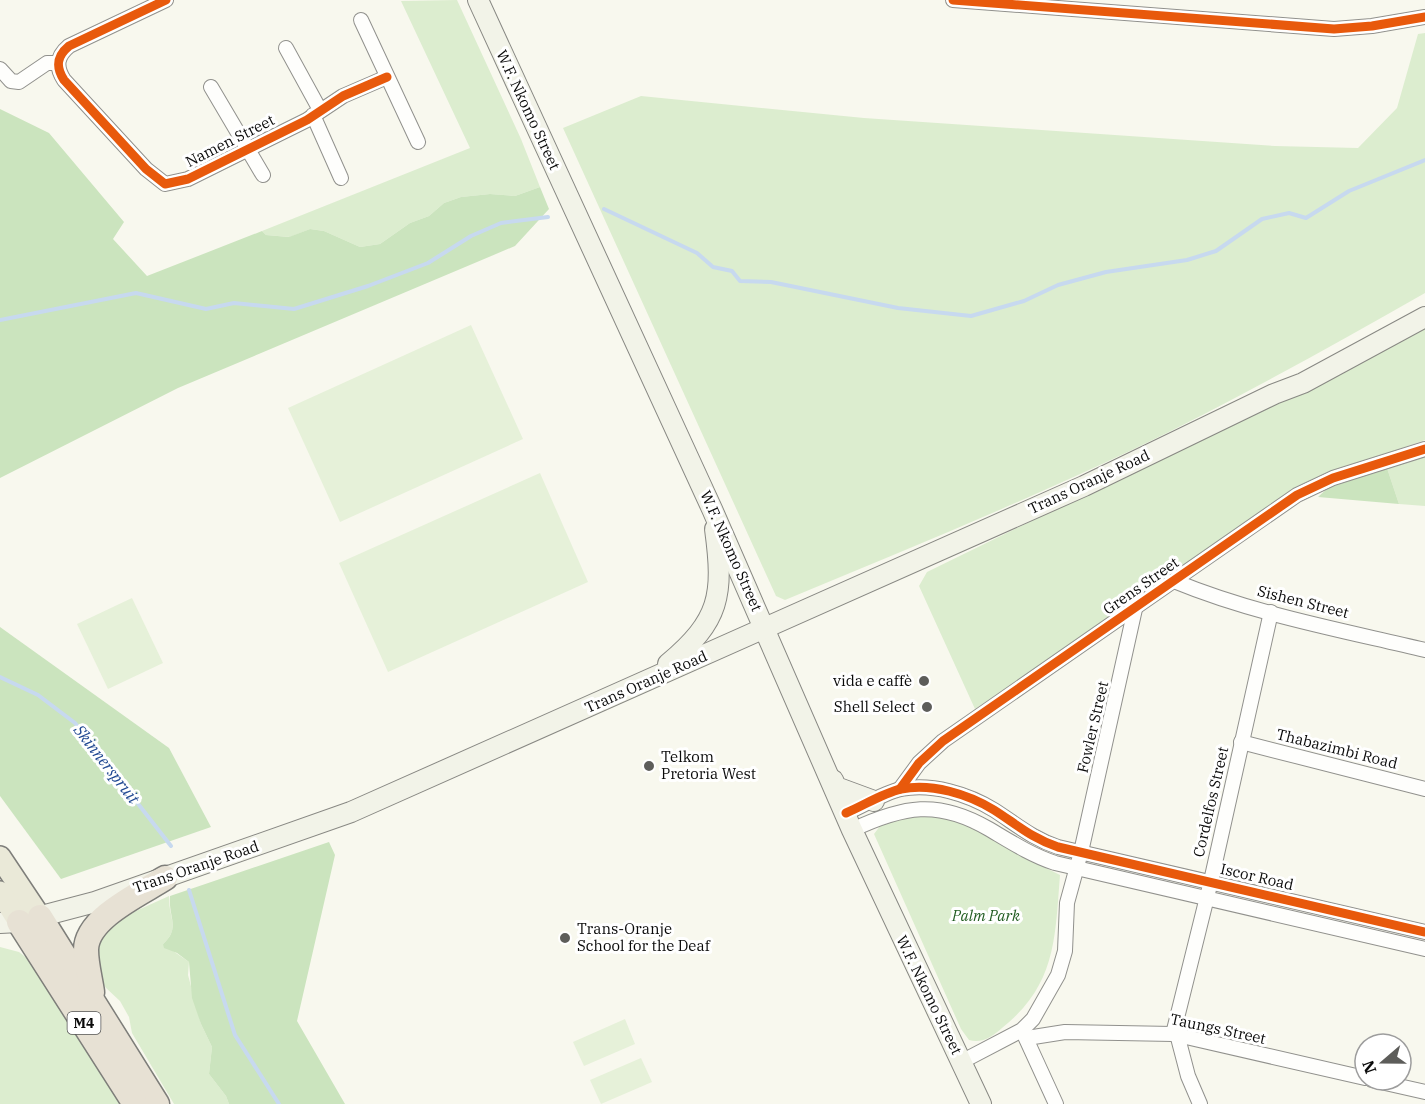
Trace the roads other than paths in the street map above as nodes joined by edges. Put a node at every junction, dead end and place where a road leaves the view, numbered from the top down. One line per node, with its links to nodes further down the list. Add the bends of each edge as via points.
1 (130, 0): 6 (street)
2 (166, 0): 6 (street)
3 (478, 0): 23 (main road, W.F. Nkomo Street)
4 (953, 0): 5 (street)
5 (969, 1): 7 (street, via 1334,29)
6 (136, 13): 10 (street, via 69,46)
7 (1425, 16)
8 (361, 20): 12 (street)
9 (286, 48): 14 (street)
10 (58, 63): 11 (street, via 47,63 19,82 11,81); 16 (street, Namen Street, via 64,80 146,169 165,184 188,179)
11 (0, 69)
12 (387, 77): 14 (street, Namen Street); 15 (street)
13 (211, 87): 16 (street)
14 (316, 113): 16 (street, Namen Street); 18 (street)
15 (418, 142)
16 (248, 147): 17 (street)
17 (263, 174)
18 (341, 178)
19 (1425, 303): 21 (main road, Trans Oranje Road, via 1292,379)
20 (1425, 317): 21 (main road, Trans Oranje Road, via 1303,383)
21 (1274, 394): 27 (main road, Trans Oranje Road, via 1084,486)
22 (1425, 449): 24 (street, Grens Street, via 1314,486)
23 (712, 509): 27 (main road, W.F. Nkomo Street); 29 (main road, via 718,557 716,604 700,634)
24 (1174, 580): 25 (street, Grens Street); 26 (street, Sishen Street)
25 (1135, 609): 32 (street, Grens Street, via 943,741 919,763); 36 (street, Fowler Street)
26 (1271, 612): 28 (street, Sishen Street); 30 (street, Cordelfos Street)
27 (766, 628): 29 (main road, Trans Oranje Road); 31 (main road, W.F. Nkomo Street)
28 (1425, 650)
29 (650, 680): 39 (main road, Trans Oranje Road, via 351,812)
30 (1241, 742): 33 (street, Thabazimbi Road); 40 (street, Cordelfos Street)
31 (831, 778): 34 (main road, via 836,787); 35 (main road, W.F. Nkomo Street)
32 (900, 789): 34 (street); 36 (street, Iscor Road, via 954,792 994,810 1043,842)
33 (1425, 789)
34 (874, 801): 35 (street)
35 (849, 822): 38 (street, Iscor Road, via 900,811 937,809 974,821 1038,858); 49 (main road, W.F. Nkomo Street)
36 (1081, 852): 38 (street, Fowler Street); 40 (street, Iscor Road)
37 (0, 857): 43 (main road, M4)
38 (1078, 868): 42 (street, Iscor Road); 47 (street, Fowler Street, via 1067,903 1063,962)
39 (165, 878): 43 (main road, Trans Oranje Road, via 95,902); 46 (highway, via 100,920 90,933 86,949)
40 (1210, 881): 42 (street, Cordelfos Street); 44 (street, Iscor Road)
41 (0, 892): 43 (main road, M4)
42 (1206, 897): 45 (street, Iscor Road); 48 (street, Cordelfos Street)
43 (20, 921): 46 (highway, M4); 51 (highway, M4)
44 (1425, 932)
45 (1425, 949)
46 (93, 1000): 52 (highway, M4)
47 (1024, 1034): 48 (street, Taungs Street); 49 (street, Taungs Street); 54 (street)
48 (1175, 1034): 50 (street, Taungs Street); 55 (street, Cordelfos Street)
49 (961, 1062): 53 (main road, W.F. Nkomo Street)
50 (1353, 1075)
51 (135, 1104)
52 (157, 1104)
53 (981, 1104)
54 (1056, 1104)
55 (1200, 1104)

